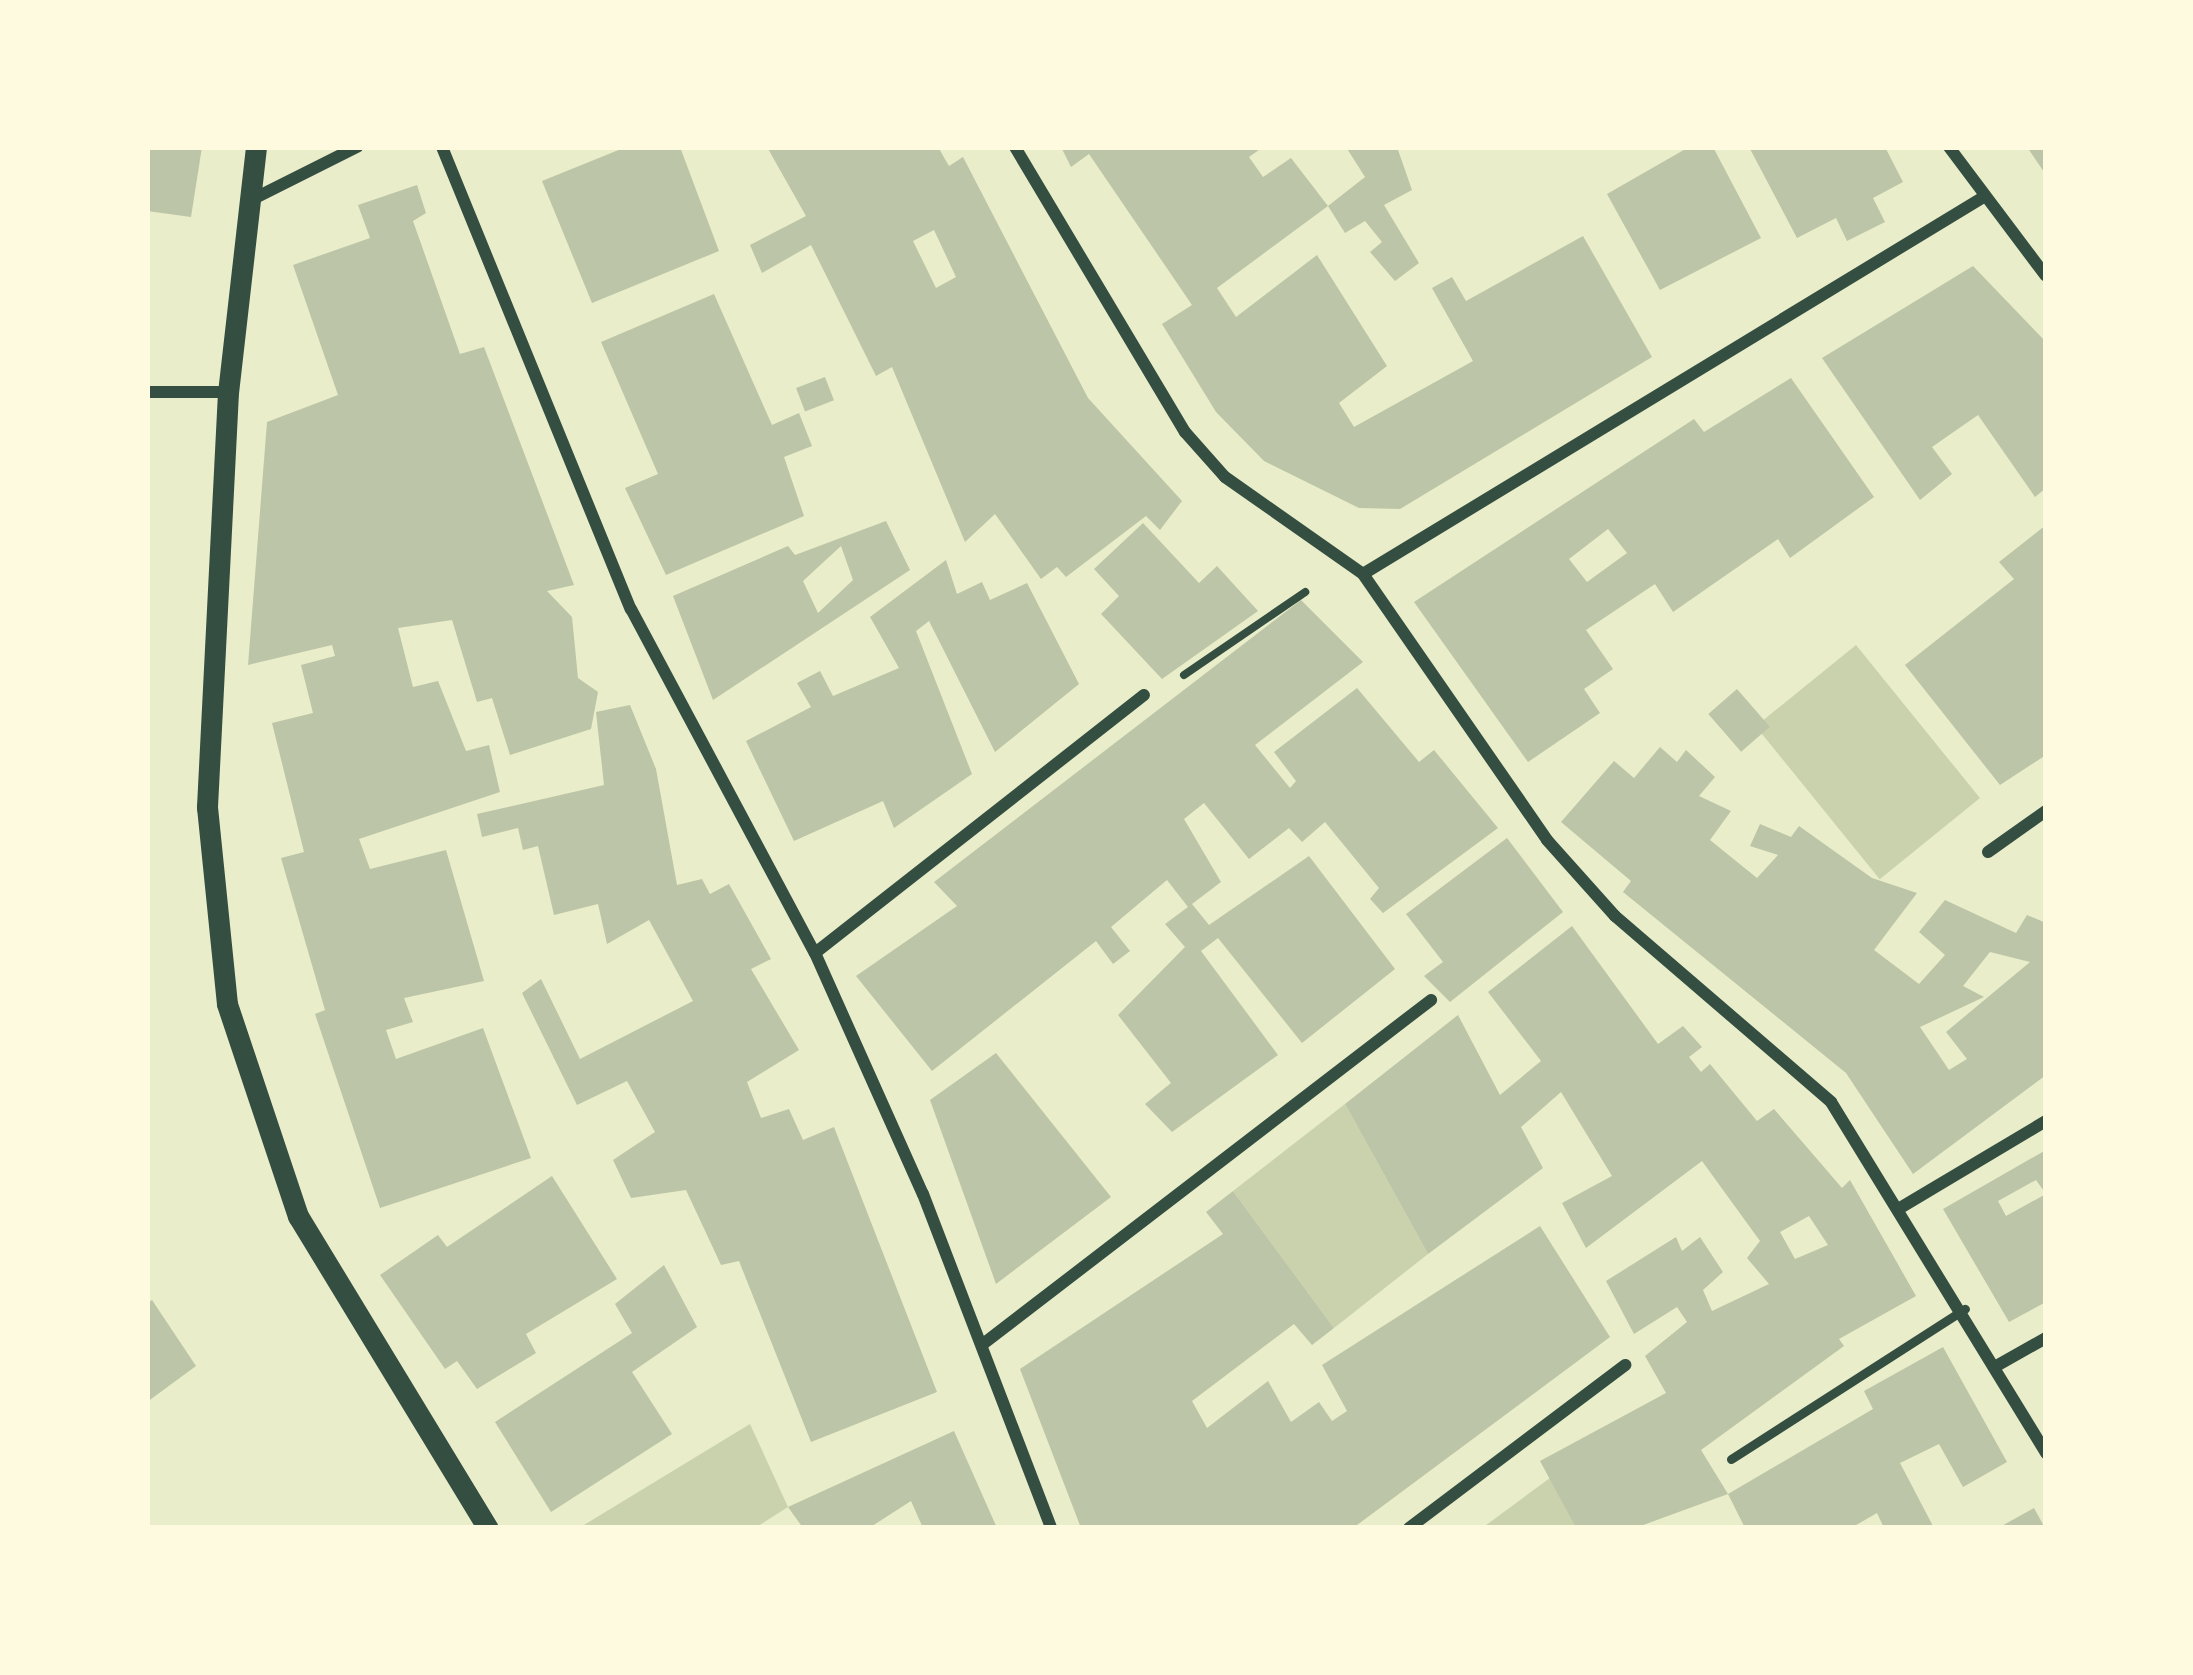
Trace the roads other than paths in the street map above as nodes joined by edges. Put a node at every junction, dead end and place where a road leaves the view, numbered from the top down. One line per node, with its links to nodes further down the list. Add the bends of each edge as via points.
1 (256, 147): 7 (street)
2 (357, 147): 7 (street)
3 (442, 147): 15 (street, via 632,609)
4 (1016, 147): 11 (street, via 1185,432 1225,477)
5 (1949, 147): 6 (street)
6 (1982, 198): 8 (street); 11 (street)
7 (248, 202): 10 (street)
8 (2046, 277)
9 (147, 392): 10 (street)
10 (228, 392): 26 (street, via 208,807 227,1004 298,1216)
11 (1363, 574): 18 (street, via 1547,840 1615,916 1831,1102)
12 (1144, 695): 15 (street)
13 (2046, 811): 14 (street)
14 (1988, 852)
15 (815, 953): 21 (street)
16 (1431, 1000): 21 (street)
17 (2046, 1121): 18 (street)
18 (1900, 1208): 19 (street)
19 (1965, 1309): 23 (street); 25 (lane)
20 (2046, 1338): 23 (street)
21 (983, 1344): 27 (street)
22 (1624, 1365): 28 (street)
23 (1998, 1365): 24 (street)
24 (2046, 1453)
25 (1731, 1459)
26 (488, 1528)
27 (1051, 1528)
28 (1409, 1528)

